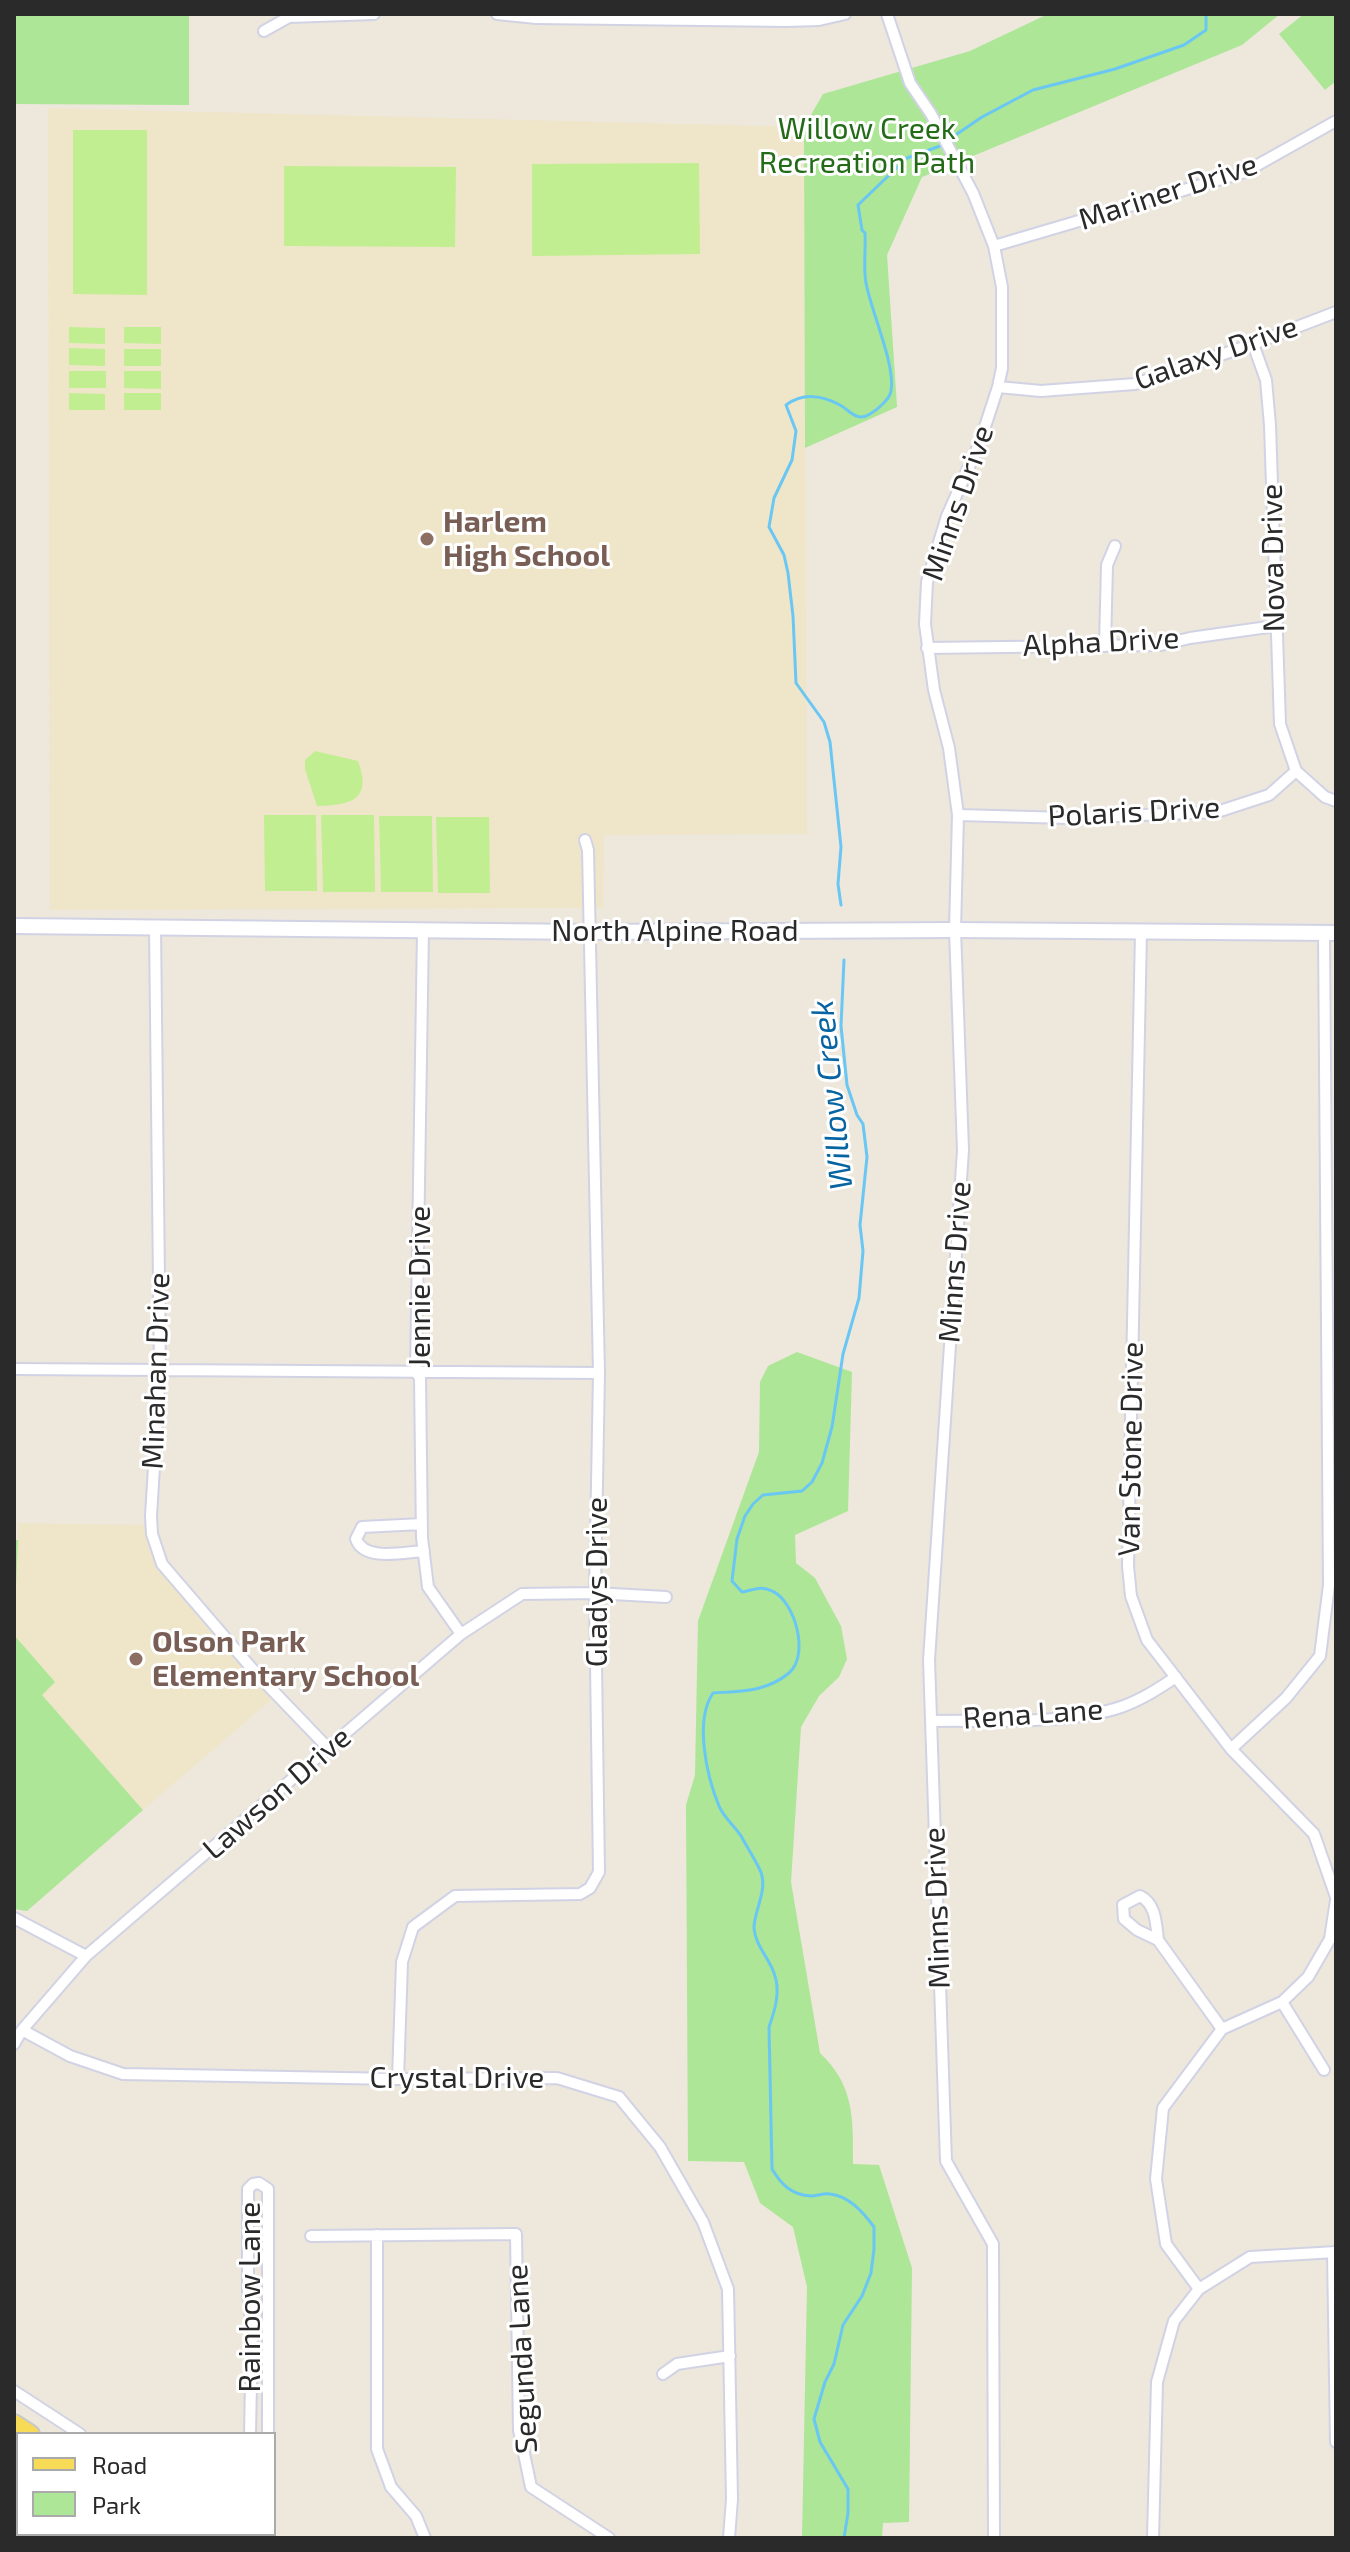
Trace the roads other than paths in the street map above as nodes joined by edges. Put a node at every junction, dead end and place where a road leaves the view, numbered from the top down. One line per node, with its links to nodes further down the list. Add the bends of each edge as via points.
1 (374, 14): 6 (street, via 289,17)
2 (497, 14): 5 (street)
3 (845, 14): 5 (street, via 819,20)
4 (887, 14): 8 (street, Minns Drive, via 910,83 955,155)
5 (719, 16)
6 (264, 31)
7 (1336, 122): 8 (street, Mariner Drive, via 1245,172)
8 (994, 246): 11 (street, Minns Drive, via 1002,287)
9 (1336, 312): 10 (street, Galaxy Drive)
10 (1253, 344): 11 (street, Galaxy Drive, via 1135,384 1041,391); 13 (street, Nova Drive, via 1266,380 1270,425)
11 (998, 387): 15 (street, Minns Drive, via 927,582)
12 (1115, 546): 14 (street, via 1107,565)
13 (1275, 626): 14 (street, Alpha Drive, via 1161,645); 16 (street, Nova Drive, via 1280,724)
14 (1105, 646): 15 (street, Alpha Drive)
15 (927, 648): 18 (street, Minns Drive)
16 (1296, 771): 17 (street); 18 (street, Polaris Drive, via 1269,795 1217,812 1068,818)
17 (1336, 801)
18 (958, 815): 23 (street, Minns Drive)
19 (585, 840): 24 (street, Gladys Drive)
20 (14, 926): 21 (main road, North Alpine Road)
21 (155, 927): 22 (main road, North Alpine Road); 28 (street, Minahan Drive)
22 (423, 930): 24 (main road, North Alpine Road); 29 (street, Jennie Drive)
23 (955, 930): 24 (main road, North Alpine Road); 25 (main road, North Alpine Road); 37 (street, Minns Drive, via 963,1150 929,1660)
24 (588, 932): 30 (street, Gladys Drive)
25 (1141, 932): 26 (main road, North Alpine Road); 36 (street, Van Stone Drive, via 1128,1566 1131,1596 1147,1640)
26 (1330, 933): 39 (street, via 1329,1585 1320,1656 1286,1698)
27 (14, 1369): 28 (street)
28 (160, 1370): 29 (street); 38 (street, Minahan Drive, via 151,1516 162,1564)
29 (416, 1372): 30 (street); 31 (street, Jennie Drive)
30 (599, 1373): 33 (street, Gladys Drive)
31 (422, 1524): 32 (street, Jennie Drive); 32 (street, via 362,1527 356,1539 370,1553)
32 (424, 1551): 35 (street, Jennie Drive, via 428,1587)
33 (595, 1593): 34 (street, Lawson Drive); 35 (street, Lawson Drive, via 522,1594); 49 (street, Gladys Drive, via 599,1872 580,1894 455,1896 413,1927 402,1962)
34 (666, 1597)
35 (461, 1634): 38 (street, Lawson Drive)
36 (1176, 1677): 37 (street, Rena Lane, via 1146,1697 1094,1713); 39 (street, Van Stone Drive)
37 (931, 1721): 64 (street, Minns Drive, via 946,2161 993,2244)
38 (329, 1749): 43 (street, Lawson Drive)
39 (1231, 1749): 40 (street, Van Stone Drive, via 1314,1834)
40 (1336, 1899): 44 (street, Van Stone Drive, via 1330,1939 1308,1977)
41 (14, 1918): 43 (street)
42 (1158, 1940): 45 (street)
43 (86, 1956): 46 (street, Lawson Drive)
44 (1282, 2002): 45 (street, Van Stone Drive); 48 (street)
45 (1222, 2029): 53 (street, Van Stone Drive, via 1163,2108 1156,2179 1166,2244)
46 (22, 2030): 47 (street, Lawson Drive); 49 (street, Crystal Drive, via 70,2056 123,2074)
47 (14, 2044)
48 (1324, 2070)
49 (398, 2079): 54 (street, Crystal Drive, via 557,2078 619,2097 660,2147 703,2222 728,2289)
50 (377, 2235): 51 (street); 61 (street, via 377,2449 391,2487 416,2516); 62 (street, Segunda Lane, via 516,2234 519,2430 531,2487)
51 (311, 2236)
52 (1335, 2252): 53 (street, via 1250,2257); 60 (street)
53 (1199, 2289): 65 (street, via 1174,2321 1157,2382)
54 (730, 2356): 55 (street, via 677,2364); 63 (street, Crystal Drive)
55 (663, 2374)
56 (14, 2391): 57 (street)
57 (77, 2432)
58 (250, 2432): 59 (street, Rainbow Lane, via 248,2189 259,2183 268,2189)
59 (268, 2432)
60 (1336, 2442)
61 (425, 2538)
62 (609, 2538)
63 (729, 2538)
64 (994, 2538)
65 (1153, 2538)

